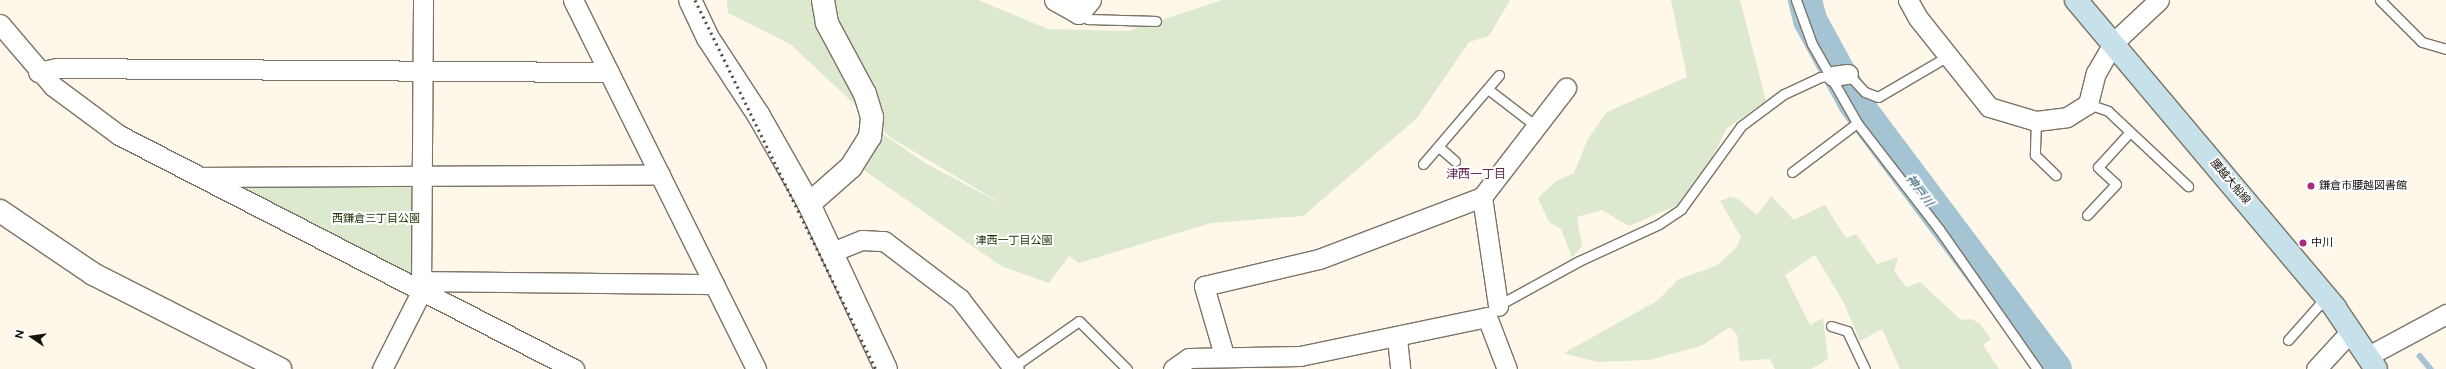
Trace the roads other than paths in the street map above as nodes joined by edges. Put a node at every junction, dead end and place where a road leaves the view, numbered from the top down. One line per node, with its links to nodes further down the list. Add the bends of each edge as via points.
1 (423, 0): 18 (street)
2 (573, 0): 19 (street)
3 (690, 0): 39 (street, via 708,38 759,116)
4 (823, 0): 39 (street, via 827,23 865,94 872,117 870,137 851,167)
5 (1056, 0): 11 (street)
6 (1796, 0): 21 (lane)
7 (1908, 0): 16 (street)
8 (2076, 0): 14 (main road, 腰越大船線)
9 (2159, 0): 14 (street)
10 (2380, 0): 15 (lane, via 2422,42)
11 (1085, 6): 12 (lane, via 1088,19)
12 (1156, 21)
13 (0, 24): 17 (street)
14 (2113, 42): 24 (street, via 2096,73); 45 (main road, 腰越大船線)
15 (2446, 49)
16 (1948, 56): 21 (lane, via 1878,97); 25 (street, via 1989,107)
17 (38, 72): 18 (street, via 58,68); 36 (street, via 120,135)
18 (422, 72): 19 (street); 33 (street)
19 (609, 72): 34 (street)
20 (1499, 75): 23 (lane)
21 (1837, 76): 26 (lane); 46 (lane, via 1820,77 1784,94 1741,126 1681,209 1659,224)
22 (1566, 88): 27 (street)
23 (1489, 90): 27 (lane); 29 (lane)
24 (2088, 104): 25 (street, via 2067,117); 28 (lane, via 2108,111)
25 (2036, 121): 35 (lane, via 2035,155)
26 (1857, 123): 32 (lane); 67 (lane, via 1939,229)
27 (1536, 126): 38 (street)
28 (2129, 133): 37 (lane); 41 (lane, via 2098,167 2116,184)
29 (1440, 148): 30 (lane); 31 (lane)
30 (1456, 161)
31 (1423, 164)
32 (1792, 172)
33 (422, 174): 34 (street); 36 (street); 44 (street)
34 (660, 175): 43 (street)
35 (2056, 175)
36 (201, 177): 44 (street)
37 (2188, 186)
38 (1482, 197): 46 (street); 52 (street, via 1319,259 1204,286)
39 (809, 204): 42 (street)
40 (0, 212): 57 (street, via 93,274)
41 (2086, 215)
42 (832, 252): 56 (street, via 862,240 884,241 960,299); 61 (street)
43 (714, 284): 44 (street); 60 (street)
44 (421, 286): 58 (street); 59 (street)
45 (2326, 297): 49 (main road, 腰越大船線); 51 (lane)
46 (1492, 311): 50 (street); 65 (street)
47 (2446, 314): 54 (street)
48 (1831, 326): 66 (lane, via 1847,331)
49 (2352, 331): 54 (main road, 腰越大船線); 68 (street)
50 (1397, 338): 53 (street); 64 (street)
51 (2288, 340)
52 (1224, 355): 53 (street); 55 (street)
53 (1301, 362)
54 (2372, 362)
55 (1203, 365): 63 (street, via 1189,358)
56 (1014, 368): 62 (lane, via 1079,321)
57 (280, 369)
58 (382, 369)
59 (574, 369)
60 (756, 369)
61 (886, 369)
62 (1127, 369)
63 (1173, 369)
64 (1400, 369)
65 (1507, 369)
66 (1865, 369)
67 (2037, 369)
68 (2316, 369)

